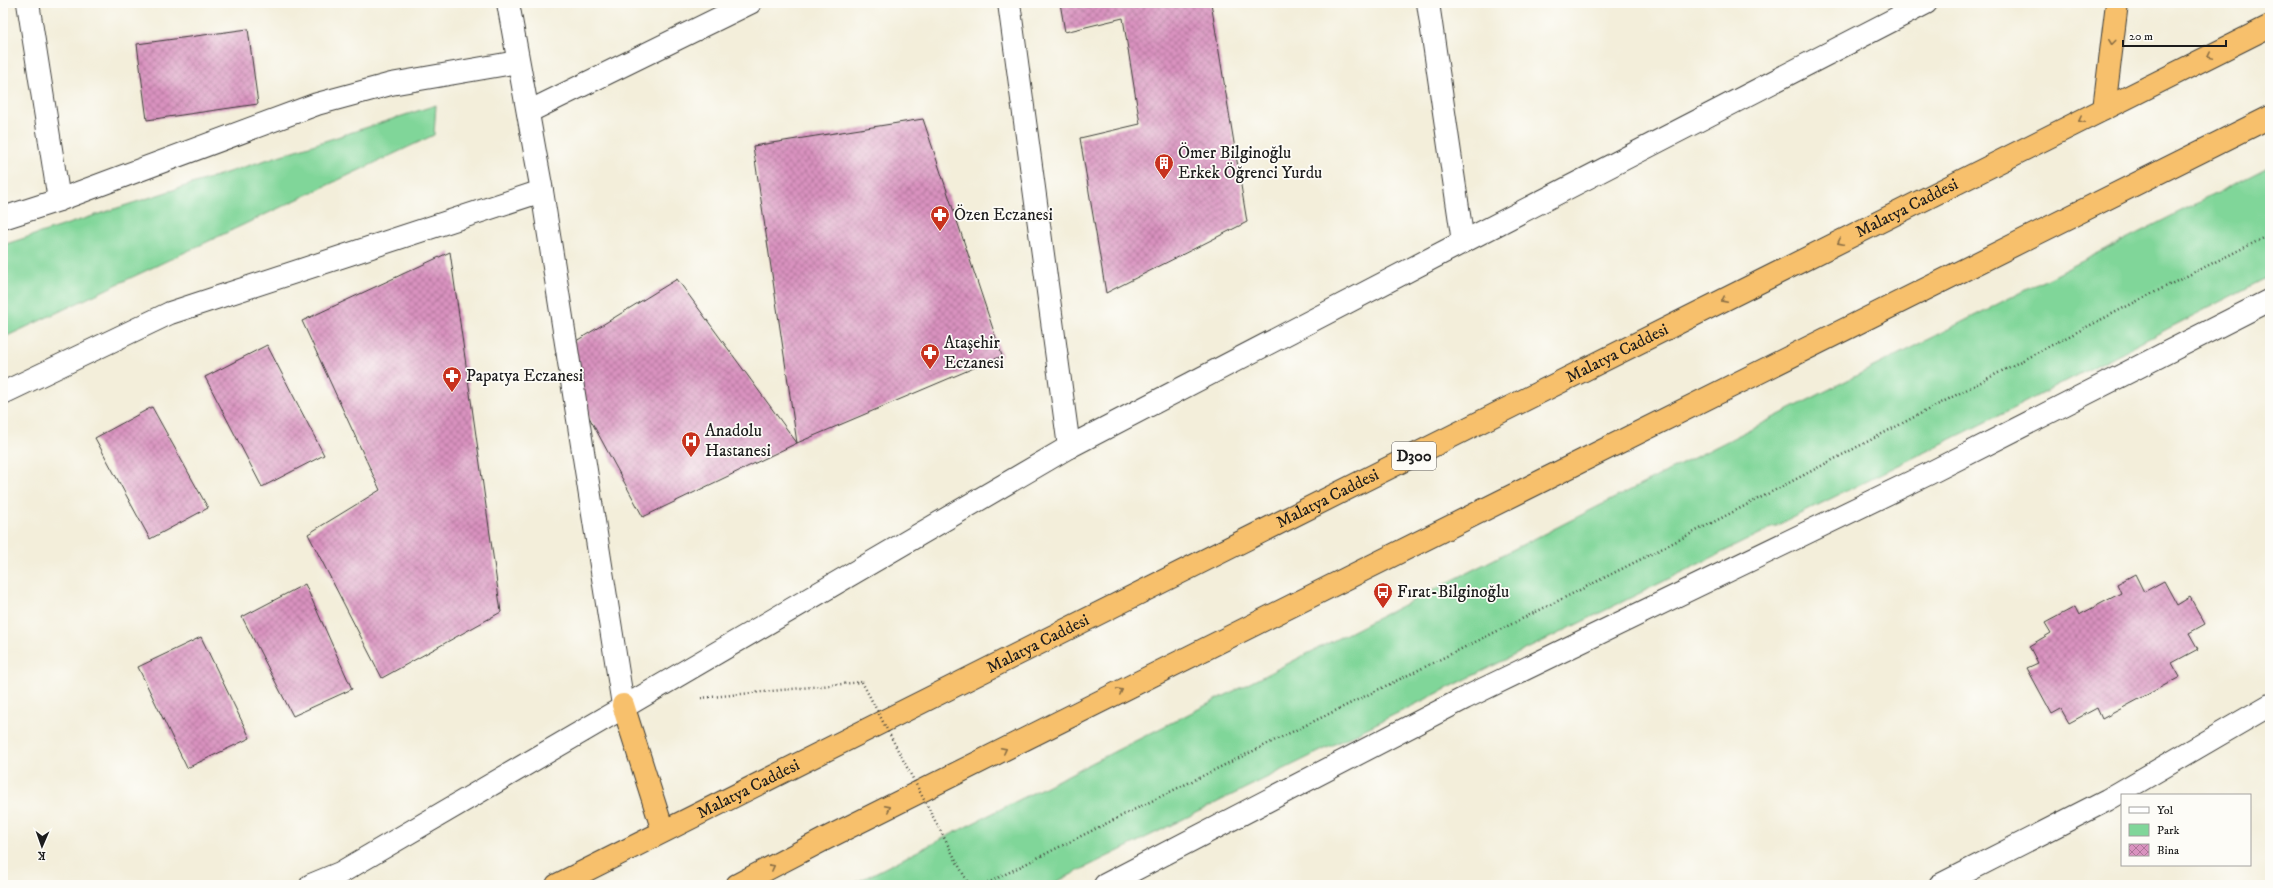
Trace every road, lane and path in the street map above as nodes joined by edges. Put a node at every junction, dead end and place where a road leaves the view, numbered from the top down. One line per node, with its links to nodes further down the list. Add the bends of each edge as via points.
1 (28, 3): 14 (street)
2 (508, 3): 9 (street)
3 (750, 3): 11 (street)
4 (1009, 3): 20 (street)
5 (1428, 3): 17 (street)
6 (1926, 3): 17 (street)
7 (2117, 3): 10 (highway, one-way to 10)
8 (2270, 26): 10 (highway, Malatya Caddesi / D300, one-way to 10)
9 (518, 62): 11 (street); 14 (street, via 391,84 317,104)
10 (2104, 109): 24 (highway, Malatya Caddesi / D300, one-way to 24)
11 (528, 112): 13 (street)
12 (2270, 117): 27 (highway, one-way to 12)
13 (542, 191): 19 (street, via 170,313); 22 (street)
14 (59, 200): 15 (street)
15 (3, 218)
16 (2270, 235): 29 (path, via 2136,300 1658,550)
17 (1463, 242): 20 (street)
18 (2270, 300): 30 (street, via 1928,474 1465,698)
19 (3, 393)
20 (1069, 447): 22 (street)
21 (695, 698): 28 (path, bridge, via 862,682)
22 (623, 705): 24 (highway); 25 (street, via 340,873)
23 (2270, 705): 31 (street, via 2107,800)
24 (663, 831): 26 (highway, Malatya Caddesi / D300)
25 (311, 885)
26 (557, 885)
27 (737, 885)
28 (969, 885)
29 (984, 885)
30 (1105, 885)
31 (1940, 885)

